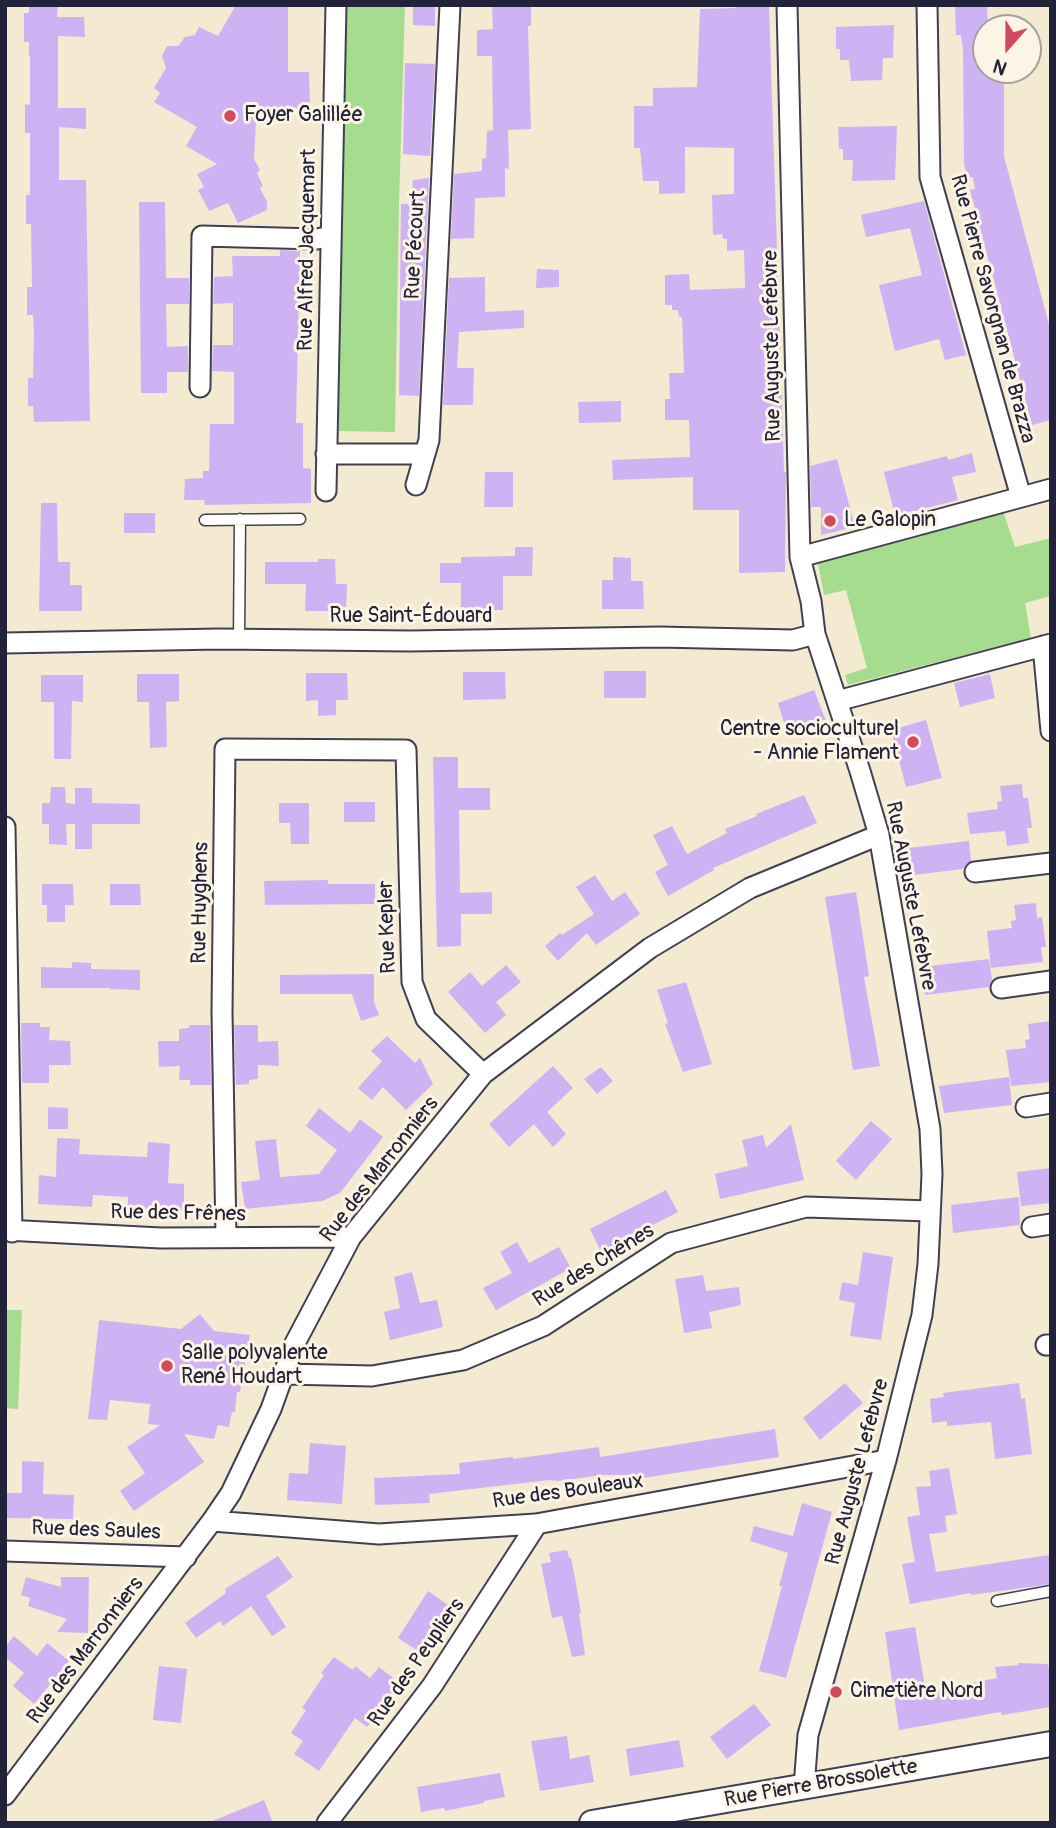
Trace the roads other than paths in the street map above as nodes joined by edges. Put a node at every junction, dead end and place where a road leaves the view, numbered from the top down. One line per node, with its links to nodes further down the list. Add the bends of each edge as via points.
1 (336, 5): 5 (street, Rue Alfred Jacquemart)
2 (450, 5): 8 (street, Rue Pécourt)
3 (787, 5): 16 (street, Rue Auguste Lefebvre)
4 (927, 5): 12 (street, Rue Pierre Savorgnan de Brazza, via 930,177)
5 (331, 236): 6 (street, via 202,236); 7 (street, Rue Alfred Jacquemart)
6 (200, 387)
7 (327, 454): 8 (street); 11 (street, Rue Alfred Jacquemart)
8 (425, 454): 9 (street, Rue Pécourt)
9 (416, 485)
10 (1051, 489): 12 (street)
11 (326, 491)
12 (1021, 497): 16 (street)
13 (240, 519): 14 (lane); 15 (lane); 18 (lane)
14 (300, 519)
15 (205, 520)
16 (800, 557): 17 (street, Rue Auguste Lefebvre)
17 (815, 634): 18 (street, Rue Saint-Édouard, via 793,639); 21 (street, Rue Auguste Lefebvre)
18 (239, 640): 19 (street, Rue Saint-Édouard)
19 (5, 643)
20 (1047, 645): 21 (street); 22 (street)
21 (838, 701): 25 (street, Rue Auguste Lefebvre)
22 (1051, 730)
23 (406, 750): 30 (street, Rue Kepler, via 412,982 426,1019); 35 (street, Rue Huyghens, via 225,749 222,1012)
24 (5, 827): 34 (street)
25 (879, 835): 30 (street, Rue des Marronniers, via 750,888 661,941); 33 (street, Rue Auguste Lefebvre, via 930,1129)
26 (1051, 863): 27 (street)
27 (975, 872)
28 (1051, 981): 29 (street)
29 (1002, 988)
30 (483, 1074): 36 (street, Rue des Marronniers)
31 (1051, 1103): 32 (street)
32 (1026, 1107)
33 (930, 1211): 37 (street, Rue des Chênes, via 806,1207 671,1243 542,1326 463,1360 372,1376); 38 (street, Rue Auguste Lefebvre, via 922,1315)
34 (9, 1231): 35 (street, Rue des Frênes)
35 (226, 1237): 36 (street, Rue des Frênes)
36 (351, 1237): 37 (street, Rue des Marronniers, via 294,1345)
37 (285, 1374): 39 (street, Rue des Marronniers, via 231,1493)
38 (886, 1460): 40 (street, Rue des Bouleaux); 46 (street, Rue Auguste Lefebvre, via 808,1735)
39 (212, 1521): 40 (street, Rue des Bouleaux, via 379,1534); 42 (street, Rue des Marronniers)
40 (537, 1524): 48 (street, Rue des Peupliers, via 432,1686)
41 (5, 1551): 42 (street, Rue des Saules)
42 (186, 1557): 47 (street, Rue des Marronniers)
43 (1051, 1591): 44 (lane)
44 (997, 1601)
45 (1051, 1744): 46 (street, Rue Pierre Brossolette)
46 (804, 1787): 49 (street, Rue Pierre Brossolette)
47 (5, 1796)
48 (327, 1823)
49 (592, 1823)

